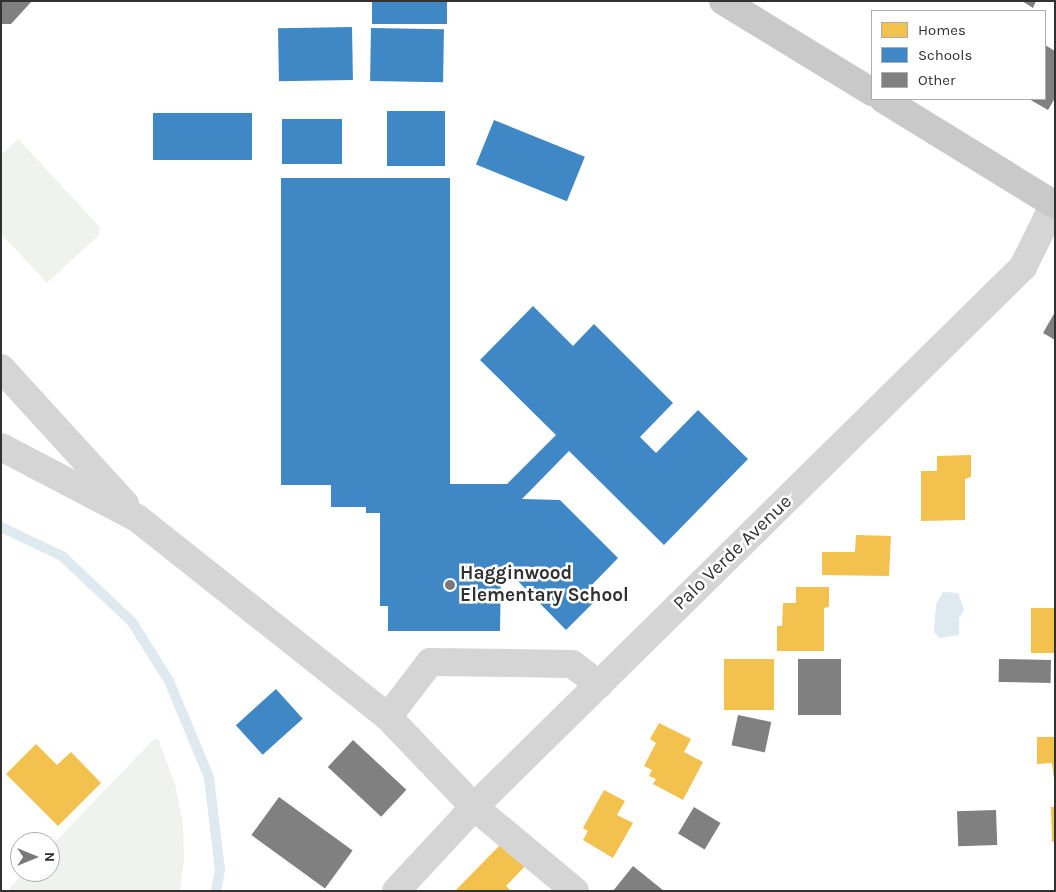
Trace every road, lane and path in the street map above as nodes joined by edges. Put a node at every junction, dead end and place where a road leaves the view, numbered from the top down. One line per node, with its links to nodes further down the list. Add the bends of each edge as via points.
1 (723, 1): 2 (main road)
2 (871, 91)
3 (885, 100): 4 (main road)
4 (1054, 204): 8 (street, Palo Verde Avenue, via 1023,267)
5 (1, 368): 7 (street)
6 (1, 447): 7 (street)
7 (137, 518): 9 (street)
8 (599, 684): 9 (street, via 572,664 430,662); 10 (street, Palo Verde Avenue)
9 (388, 717): 10 (street)
10 (474, 807): 11 (street, Palo Verde Avenue); 12 (street)
11 (396, 891)
12 (574, 891)

